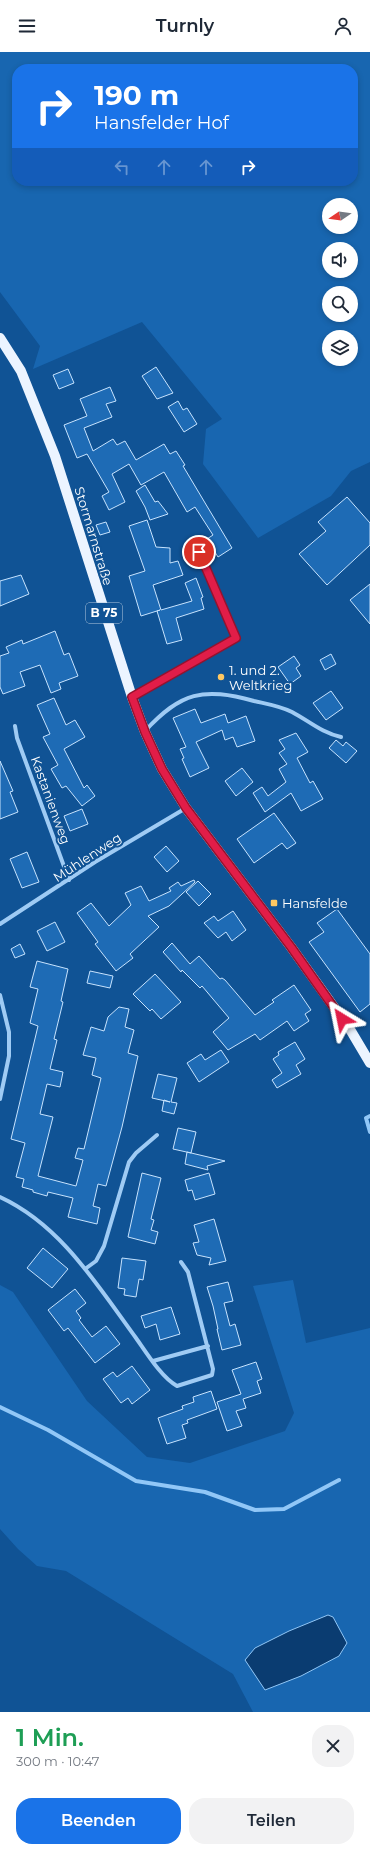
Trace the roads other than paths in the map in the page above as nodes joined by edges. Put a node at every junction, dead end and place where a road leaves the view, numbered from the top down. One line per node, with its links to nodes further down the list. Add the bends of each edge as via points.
1 (0, 338): 3 (main road, Stormarnstraße / B 75, via 21,371 55,456)
2 (199, 552): 3 (street, via 236,638)
3 (132, 697): 5 (main road, Stormarnstraße / B 75)
4 (15, 726): 8 (street, Kastanienweg, via 17,738)
5 (145, 732): 6 (street, via 161,713 192,696 220,693 281,708 328,734); 7 (main road, Stormarnstraße / B 75, via 162,769)
6 (341, 737)
7 (186, 808): 8 (street, Mühlenweg); 11 (main road, Stormarnstraße / B 75, via 291,947 351,1031)
8 (69, 880): 9 (street, Mühlenweg)
9 (0, 924)
10 (0, 995): 12 (street, via 9,1032 9,1056)
11 (370, 1063)
12 (0, 1099)
13 (157, 1135): 16 (street, via 136,1152 129,1162 104,1246 96,1261)
14 (0, 1197): 16 (street, via 39,1220 54,1233)
15 (181, 1262): 17 (street, via 188,1272)
16 (85, 1269): 18 (street)
17 (208, 1346): 18 (street); 18 (street, via 214,1369 212,1375 183,1385 177,1386 172,1383)
18 (153, 1361)

